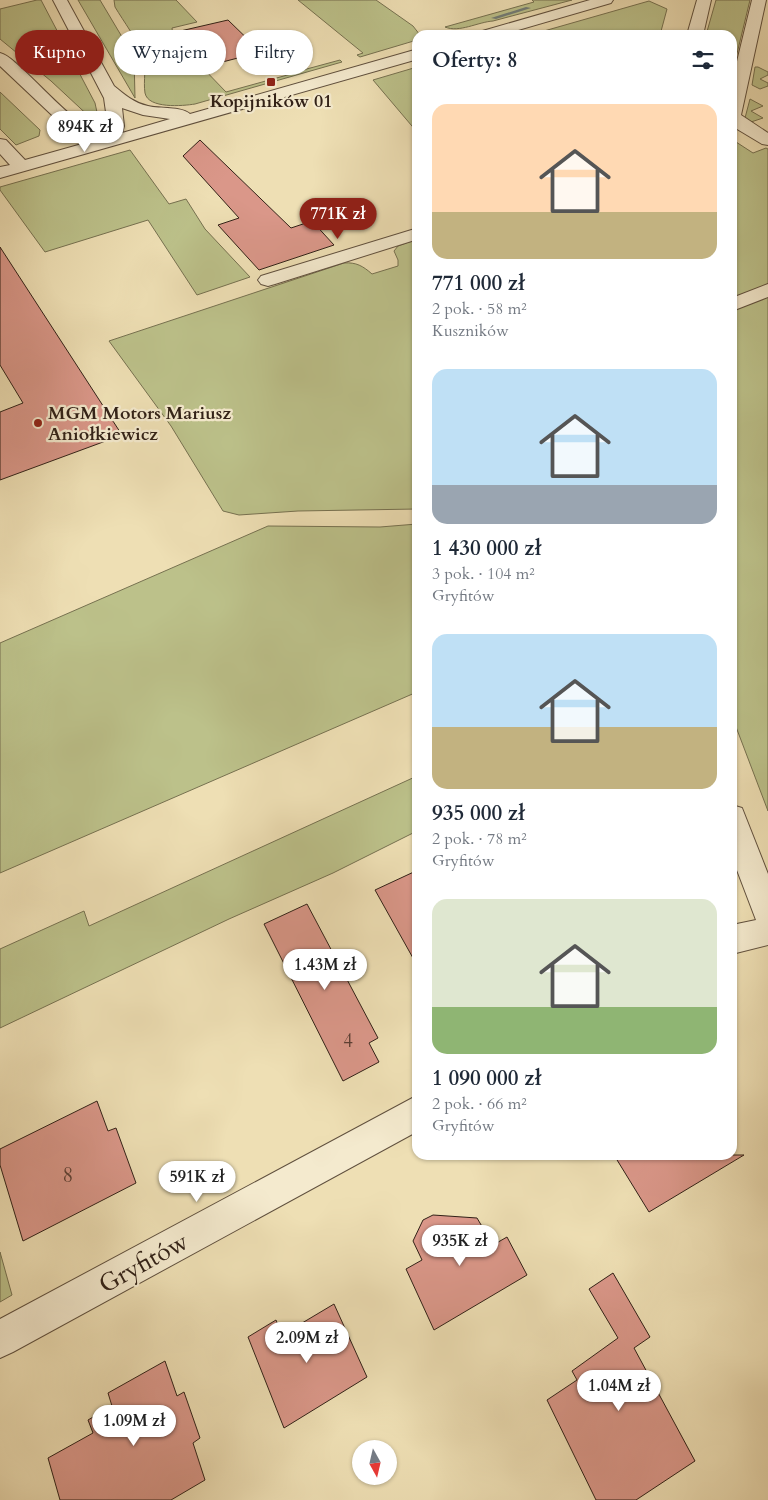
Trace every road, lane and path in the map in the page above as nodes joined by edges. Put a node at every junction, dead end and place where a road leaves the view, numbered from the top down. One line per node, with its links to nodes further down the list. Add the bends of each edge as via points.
1 (60, 0): 9 (street)
2 (606, 0): 5 (street)
3 (704, 0): 6 (street)
4 (759, 0): 10 (street)
5 (501, 30)
6 (696, 30)
7 (412, 56): 11 (street)
8 (0, 58): 13 (street)
9 (109, 90): 11 (street, via 122,102 147,111 184,116); 15 (street, via 116,126)
10 (737, 98)
11 (207, 114): 15 (street)
12 (737, 121): 14 (street)
13 (74, 127): 15 (street, via 88,137); 17 (street, via 77,134 75,142)
14 (768, 140)
15 (111, 141): 17 (street)
16 (0, 144): 18 (street)
17 (60, 156): 18 (street)
18 (22, 166): 19 (street)
19 (0, 173)
20 (412, 235): 21 (street)
21 (268, 280)
22 (768, 290): 23 (street)
23 (737, 304)
24 (737, 830): 25 (street)
25 (768, 913)
26 (768, 931): 27 (street)
27 (737, 939)
28 (412, 1115): 29 (street, Gryfitów)
29 (0, 1339)

